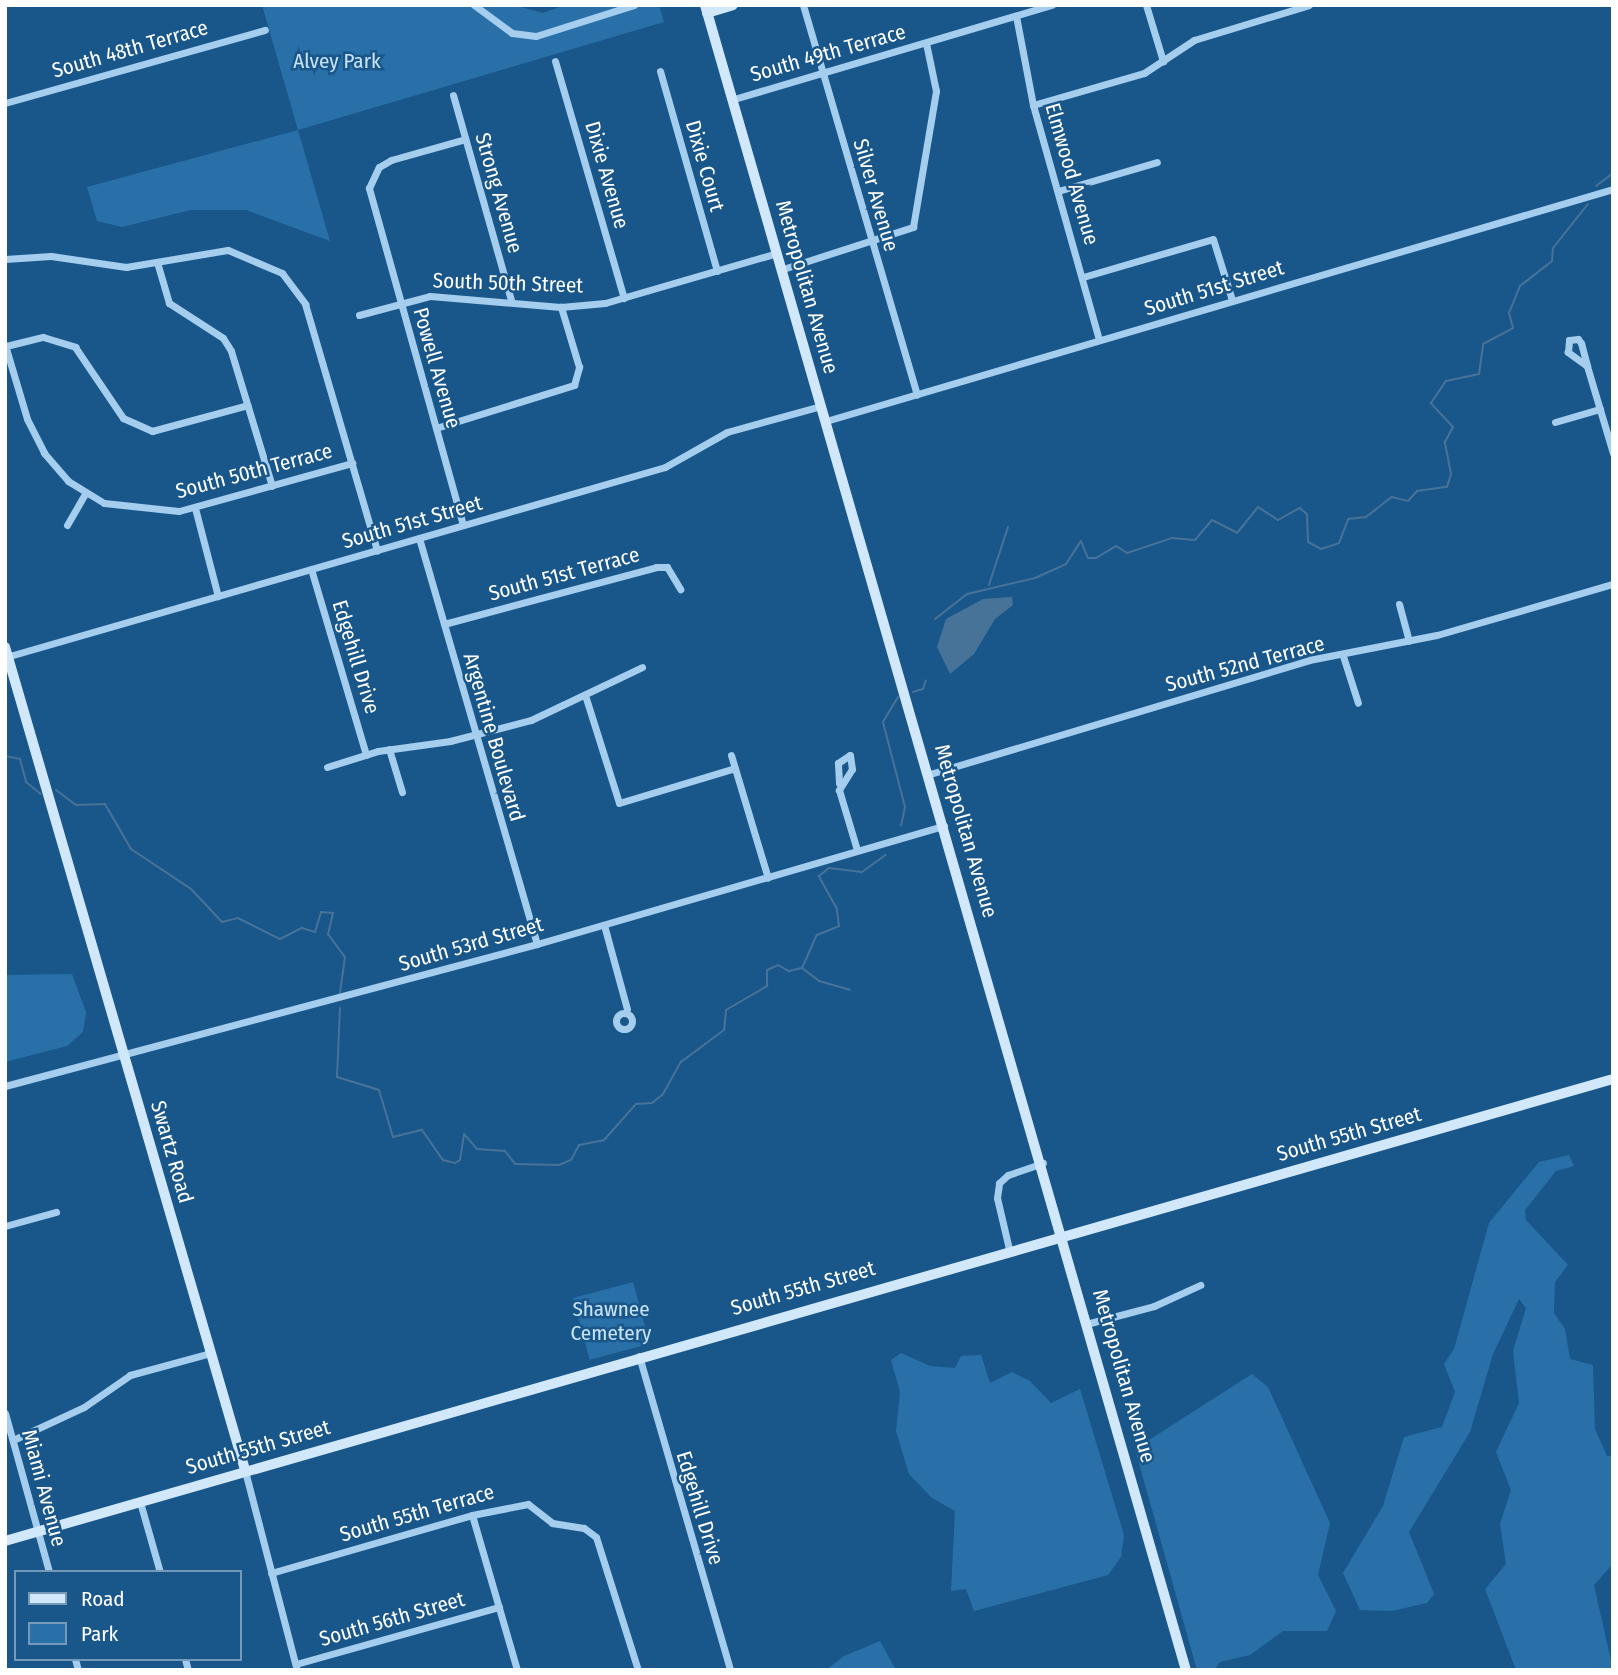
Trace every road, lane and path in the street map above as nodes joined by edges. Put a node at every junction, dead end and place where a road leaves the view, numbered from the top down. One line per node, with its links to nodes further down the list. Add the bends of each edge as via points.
1 (474, 5): 2 (street, via 512,33 536,36)
2 (634, 5)
3 (733, 5): 8 (main road)
4 (803, 5): 15 (street, Silver Avenue)
5 (1052, 5): 9 (street, South 49th Terrace)
6 (1146, 5): 13 (street)
7 (1309, 5): 13 (street, via 1194,40)
8 (706, 9): 17 (main road, Metropolitan Avenue)
9 (1016, 16): 11 (street, South 49th Terrace); 19 (street, Elmwood Avenue)
10 (265, 30): 18 (street, South 48th Terrace)
11 (926, 43): 15 (street, South 49th Terrace); 24 (street, via 936,91 914,227)
12 (555, 61): 31 (street, Dixie Avenue)
13 (1163, 61): 19 (street, via 1144,73)
14 (660, 71): 29 (street, Dixie Court)
15 (822, 73): 17 (street, South 49th Terrace); 24 (street, Silver Avenue)
16 (453, 95): 20 (street, Strong Avenue)
17 (734, 99): 25 (main road, Metropolitan Avenue)
18 (5, 103)
19 (1033, 105): 23 (street, Elmwood Avenue)
20 (465, 139): 32 (street, Strong Avenue); 34 (street, Powell Avenue, via 391,160 371,180 370,199)
21 (1157, 162): 23 (street)
22 (1613, 189): 33 (street, South 51st Street)
23 (1058, 191): 30 (street, Elmwood Avenue)
24 (872, 243): 28 (street); 40 (street, Silver Avenue)
25 (777, 253): 28 (main road, Metropolitan Avenue); 29 (street, South 50th Street)
26 (5, 259): 27 (street, via 51,256 126,267)
27 (157, 262): 41 (street, via 169,303 223,338); 48 (street, via 228,250 267,263 295,286 306,304)
28 (783, 269): 42 (main road, Metropolitan Avenue)
29 (717, 271): 31 (street, South 50th Street)
30 (1083, 277): 33 (street, via 1213,239); 37 (street, Elmwood Avenue)
31 (624, 299): 35 (street, South 50th Street)
32 (511, 300): 34 (street, South 50th Street, via 458,295); 35 (street, South 50th Street)
33 (1232, 300): 37 (street, South 51st Street)
34 (400, 302): 36 (street, South 50th Street); 46 (street, Powell Avenue)
35 (561, 307): 46 (street, via 579,367 574,385 564,392)
36 (359, 314)
37 (1099, 341): 40 (street, South 51st Street)
38 (5, 345): 41 (street, via 43,337 75,347 122,418 152,431); 50 (street, via 27,419 44,453)
39 (1587, 366): 43 (street)
40 (917, 395): 44 (street, South 51st Street)
41 (248, 405): 49 (street)
42 (821, 406): 44 (main road, Metropolitan Avenue); 53 (street, South 51st Street, via 727,432 665,467)
43 (1600, 409): 45 (street); 47 (street)
44 (826, 421): 74 (main road, Metropolitan Avenue)
45 (1555, 422)
46 (436, 428): 53 (street, Powell Avenue)
47 (1613, 453)
48 (352, 463): 49 (street, South 50th Terrace); 55 (street)
49 (272, 486): 51 (street, South 50th Terrace)
50 (85, 494): 51 (street, South 50th Terrace, via 128,509); 52 (street)
51 (195, 508): 59 (street)
52 (67, 525)
53 (463, 525): 54 (street, South 51st Street)
54 (419, 538): 55 (street, South 51st Street); 61 (street, Argentine Boulevard)
55 (377, 551): 56 (street, South 51st Street)
56 (311, 569): 59 (street, South 51st Street); 70 (street, Edgehill Drive)
57 (1613, 584): 62 (street, South 52nd Terrace)
58 (680, 589): 61 (street, South 51st Terrace, via 667,566 656,567)
59 (218, 596): 63 (street, South 51st Street)
60 (1399, 604): 62 (street)
61 (444, 624): 68 (street, Argentine Boulevard)
62 (1409, 641): 64 (street, South 52nd Terrace)
63 (6, 654): 83 (main road, Swartz Road)
64 (1343, 656): 67 (street); 74 (street, South 52nd Terrace, via 1309,660)
65 (642, 667): 66 (street)
66 (586, 695): 68 (street, via 531,720); 73 (street, via 619,803)
67 (1358, 703)
68 (475, 736): 69 (street); 81 (street, Argentine Boulevard)
69 (389, 749): 70 (street); 76 (street)
70 (366, 755): 72 (street)
71 (731, 755): 73 (street)
72 (327, 767)
73 (735, 768): 79 (street)
74 (930, 774): 77 (main road, Metropolitan Avenue)
75 (839, 783): 78 (street)
76 (402, 792)
77 (945, 826): 78 (street, South 53rd Street); 86 (main road, Metropolitan Avenue)
78 (858, 850): 79 (street, South 53rd Street)
79 (768, 878): 80 (street, South 53rd Street)
80 (604, 925): 81 (street, South 53rd Street); 82 (street)
81 (537, 944): 83 (street, South 53rd Street)
82 (627, 1009)
83 (124, 1056): 85 (street, South 53rd Street); 93 (main road, Swartz Road)
84 (1613, 1079): 89 (main road, South 55th Street)
85 (5, 1086)
86 (1044, 1163): 89 (main road, Metropolitan Avenue); 90 (street, via 1008,1175 999,1184 997,1198)
87 (56, 1212): 88 (street)
88 (5, 1226)
89 (1063, 1234): 90 (main road, South 55th Street); 92 (main road, Metropolitan Avenue)
90 (1009, 1249): 94 (main road, South 55th Street)
91 (1200, 1285): 92 (street, via 1154,1306)
92 (1090, 1323): 110 (main road, Metropolitan Avenue)
93 (211, 1353): 96 (street, via 130,1375 84,1407); 97 (main road, Swartz Road)
94 (639, 1356): 97 (main road, South 55th Street); 109 (street, Edgehill Drive)
95 (5, 1413): 96 (street, Miami Avenue)
96 (13, 1440): 100 (street, Miami Avenue)
97 (245, 1470): 98 (main road, South 55th Street); 104 (street, Swartz Road)
98 (140, 1502): 100 (main road, South 55th Street); 103 (street)
99 (472, 1515): 104 (street, South 55th Terrace); 105 (street); 108 (street, South 55th Terrace, via 520,1503 552,1523 587,1529 602,1547)
100 (38, 1532): 101 (main road, South 55th Street); 102 (street, Miami Avenue)
101 (5, 1541)
102 (48, 1570)
103 (159, 1570)
104 (271, 1573): 106 (street, Swartz Road)
105 (499, 1606): 106 (street, South 56th Street); 107 (street)
106 (297, 1667)
107 (517, 1670)
108 (638, 1670)
109 (730, 1670)
110 (1186, 1670)

